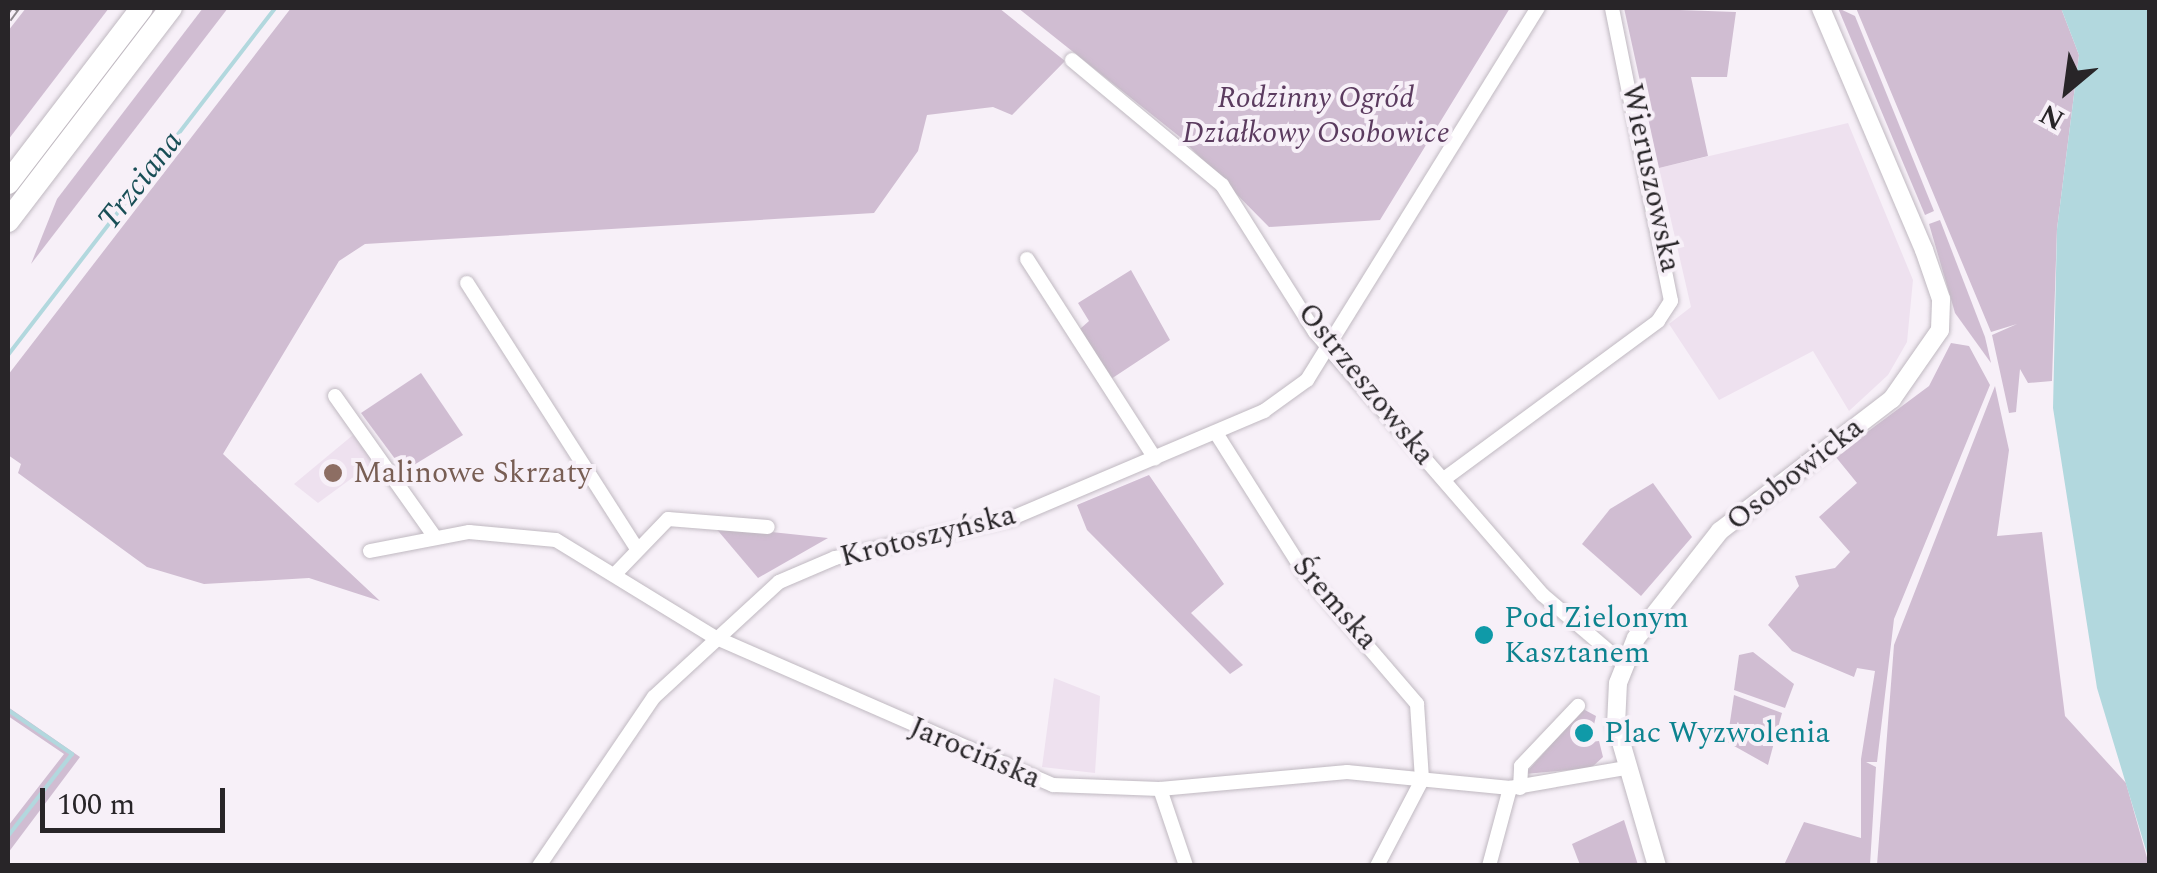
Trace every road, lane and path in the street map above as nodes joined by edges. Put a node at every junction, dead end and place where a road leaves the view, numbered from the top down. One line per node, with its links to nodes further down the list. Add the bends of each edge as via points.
1 (142, 8): 7 (main road)
2 (171, 8): 8 (main road)
3 (1538, 8): 11 (street, Krotoszyńska)
4 (1612, 8): 15 (street, Wieruszowska, via 1673,276 1669,307)
5 (1821, 8): 22 (street, Osobowicka, via 1932,276 1942,321 1922,366 1892,400 1720,531)
6 (1072, 60): 11 (street, Ostrzeszowska, via 1222,185)
7 (8, 183)
8 (8, 220)
9 (1027, 258): 14 (street)
10 (467, 283): 18 (street)
11 (1332, 351): 13 (street, Krotoszyńska, via 1279,402); 15 (street, Ostrzeszowska)
12 (335, 396): 17 (street)
13 (1216, 432): 14 (street, Krotoszyńska); 25 (street, Śremska, via 1304,572 1412,694)
14 (1155, 458): 21 (street, Krotoszyńska, via 1005,520 862,543 778,582)
15 (1444, 478): 22 (street, Ostrzeszowska, via 1560,612)
16 (768, 527): 18 (street, via 668,519)
17 (434, 536): 19 (street, Jarocińska); 20 (street, Jarocińska, via 532,533)
18 (635, 546): 20 (street)
19 (370, 551)
20 (618, 571): 21 (street, Jarocińska)
21 (714, 637): 27 (street, Jarocińska, via 1018,776); 28 (street, Krotoszyńska, via 626,732)
22 (1624, 664): 24 (street, Osobowicka, via 1616,716)
23 (1578, 706): 26 (street, via 1521,766)
24 (1626, 768): 26 (street, Jarocińska); 32 (street, Osobowicka)
25 (1422, 780): 26 (street, Jarocińska); 27 (street, Jarocińska, via 1328,773); 30 (street)
26 (1515, 788): 31 (street)
27 (1160, 789): 29 (street)
28 (540, 866)
29 (1186, 866)
30 (1377, 866)
31 (1489, 866)
32 (1657, 866)

